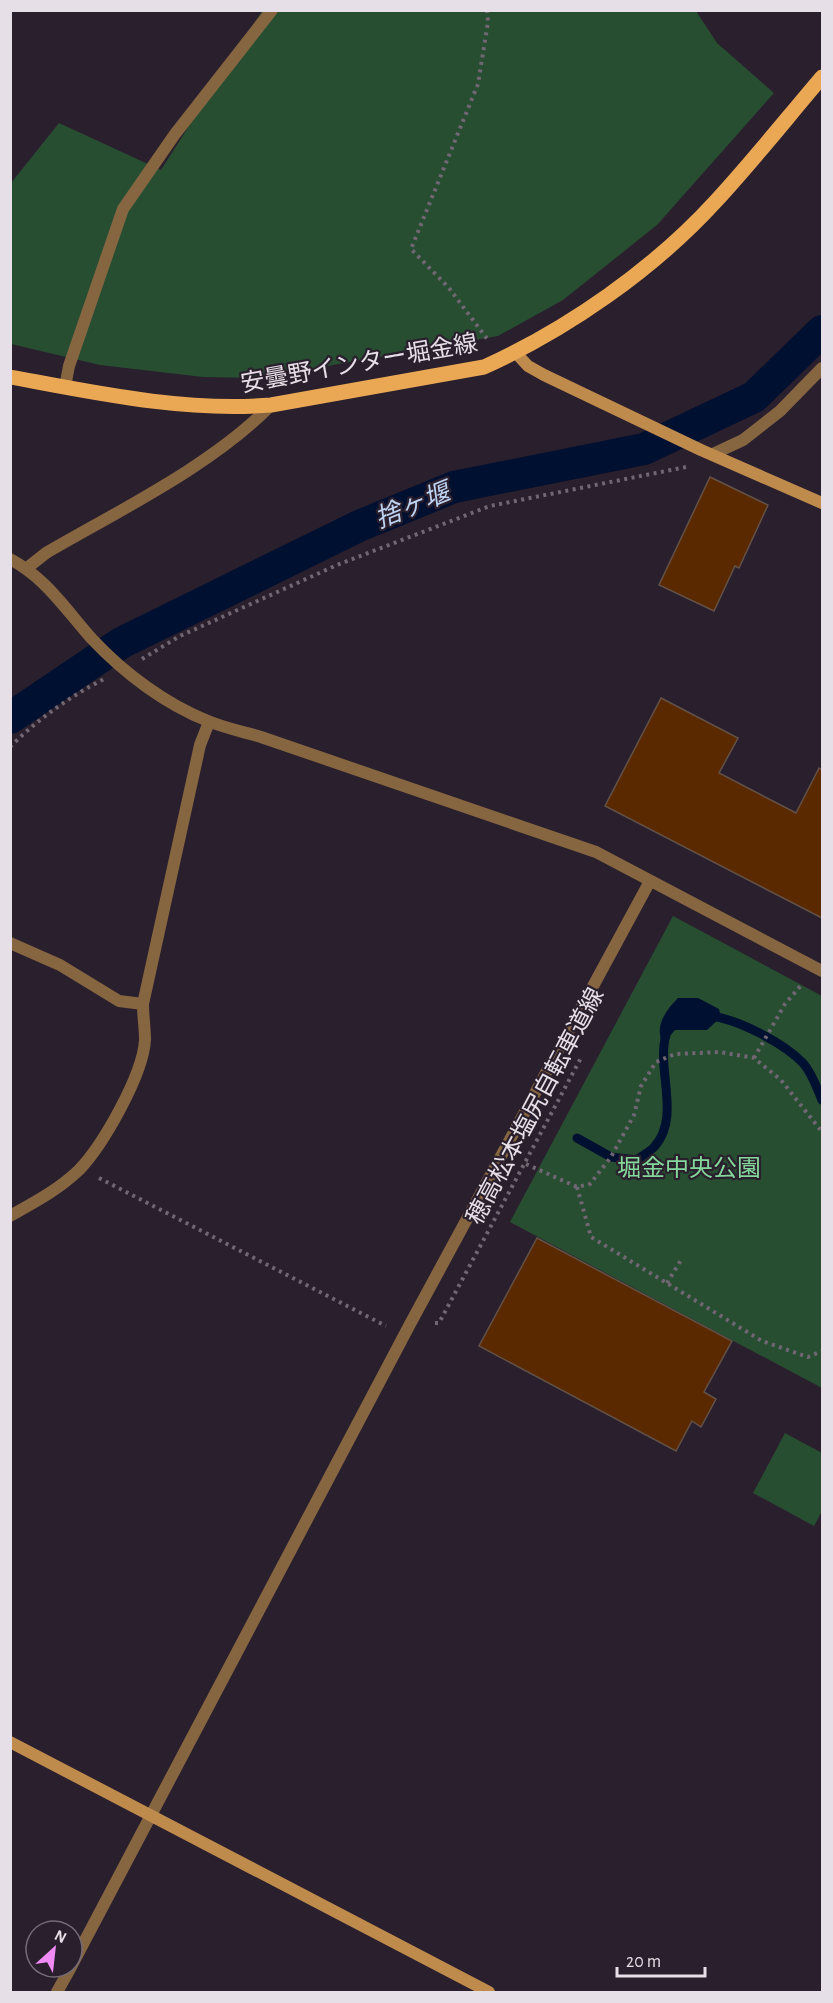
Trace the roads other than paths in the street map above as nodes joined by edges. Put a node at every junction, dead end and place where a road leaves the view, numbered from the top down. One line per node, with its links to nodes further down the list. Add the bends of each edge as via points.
1 (272, 10): 6 (street, via 175,134 123,209)
2 (822, 77): 3 (main road, 安曇野インター堀金線, via 715,202 672,244 591,307)
3 (516, 353): 7 (main road, 安曇野インター堀金線, via 484,367); 8 (street, via 544,375)
4 (822, 368): 8 (street, via 780,411 743,440)
5 (10, 377): 6 (main road, 安曇野インター堀金線)
6 (65, 387): 7 (main road, 安曇野インター堀金線, via 135,399 237,408)
7 (271, 405): 11 (street, via 255,422 182,473)
8 (707, 452): 9 (street)
9 (822, 503)
10 (10, 559): 11 (street)
11 (27, 568): 12 (street, via 41,578 118,662 157,694)
12 (209, 722): 13 (street, via 596,852); 16 (street, via 200,745)
13 (650, 881): 15 (street); 19 (street, via 409,1326)
14 (10, 943): 16 (street, via 60,965 119,1001)
15 (822, 971)
16 (142, 1004): 17 (street, via 145,1041 118,1114 80,1168 51,1194)
17 (10, 1215)
18 (10, 1742): 19 (street)
19 (152, 1816): 20 (street); 21 (street)
20 (84, 1942)
21 (489, 1992)

